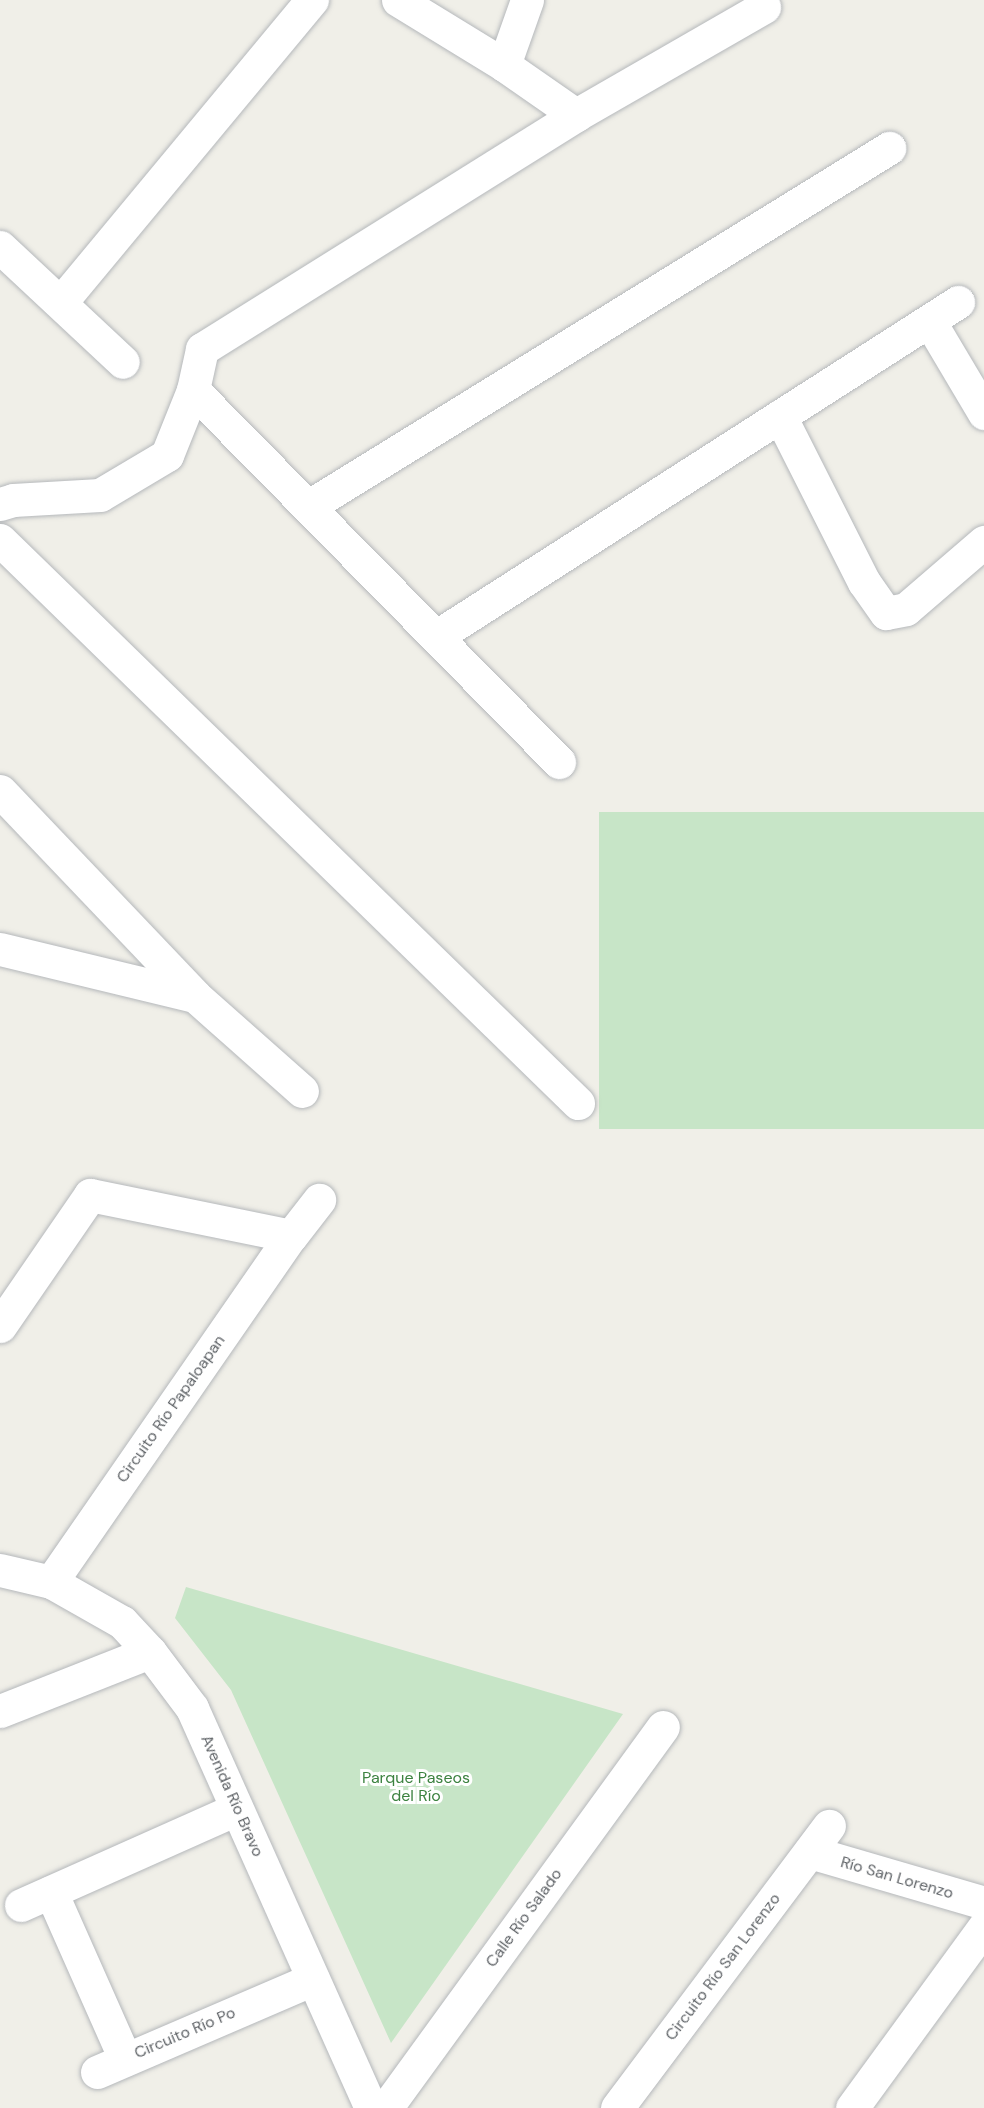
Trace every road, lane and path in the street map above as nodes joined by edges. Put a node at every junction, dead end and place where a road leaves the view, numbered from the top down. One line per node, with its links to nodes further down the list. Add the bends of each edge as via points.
1 (312, 0): 9 (street)
2 (398, 0): 5 (street)
3 (527, 0): 5 (street)
4 (764, 7): 6 (street)
5 (504, 65): 6 (street)
6 (576, 115): 13 (street, via 202,348)
7 (889, 148): 17 (street)
8 (0, 247): 9 (street)
9 (61, 302): 12 (street)
10 (958, 302): 11 (street)
11 (930, 322): 14 (street); 15 (street)
12 (123, 362)
13 (193, 390): 16 (street, via 167,455 100,495); 17 (street)
14 (984, 413)
15 (780, 416): 19 (street, via 864,582 886,613 906,609); 20 (street)
16 (0, 504)
17 (309, 506): 20 (street)
18 (0, 540): 26 (street)
19 (984, 542)
20 (437, 636): 21 (street)
21 (559, 762)
22 (0, 791): 24 (street)
23 (0, 949): 24 (street)
24 (195, 996): 25 (street)
25 (302, 1091)
26 (578, 1103)
27 (319, 1200): 28 (street, Circuito Río Papaloapan)
28 (291, 1236): 29 (street, via 90,1195); 31 (street, Circuito Río Papaloapan)
29 (0, 1326)
30 (0, 1570): 31 (street, Avenida Río Bravo)
31 (51, 1582): 32 (street, Avenida Río Bravo, via 122,1622)
32 (150, 1652): 33 (street); 35 (street, Avenida Río Bravo, via 192,1707)
33 (0, 1711)
34 (663, 1728): 44 (street, Calle Río Salado)
35 (237, 1809): 38 (street); 42 (street, Avenida Río Bravo)
36 (829, 1826): 37 (street, Circuito Río San Lorenzo)
37 (810, 1852): 39 (street, Río San Lorenzo); 45 (street, Circuito Río San Lorenzo)
38 (51, 1892): 40 (street); 42 (street, Circuito Río Po, via 111,2065)
39 (984, 1903)
40 (21, 1905)
41 (984, 1927): 46 (street)
42 (313, 1979): 43 (street, Avenida Río Bravo)
43 (371, 2108)
44 (386, 2108)
45 (617, 2108)
46 (852, 2108)

